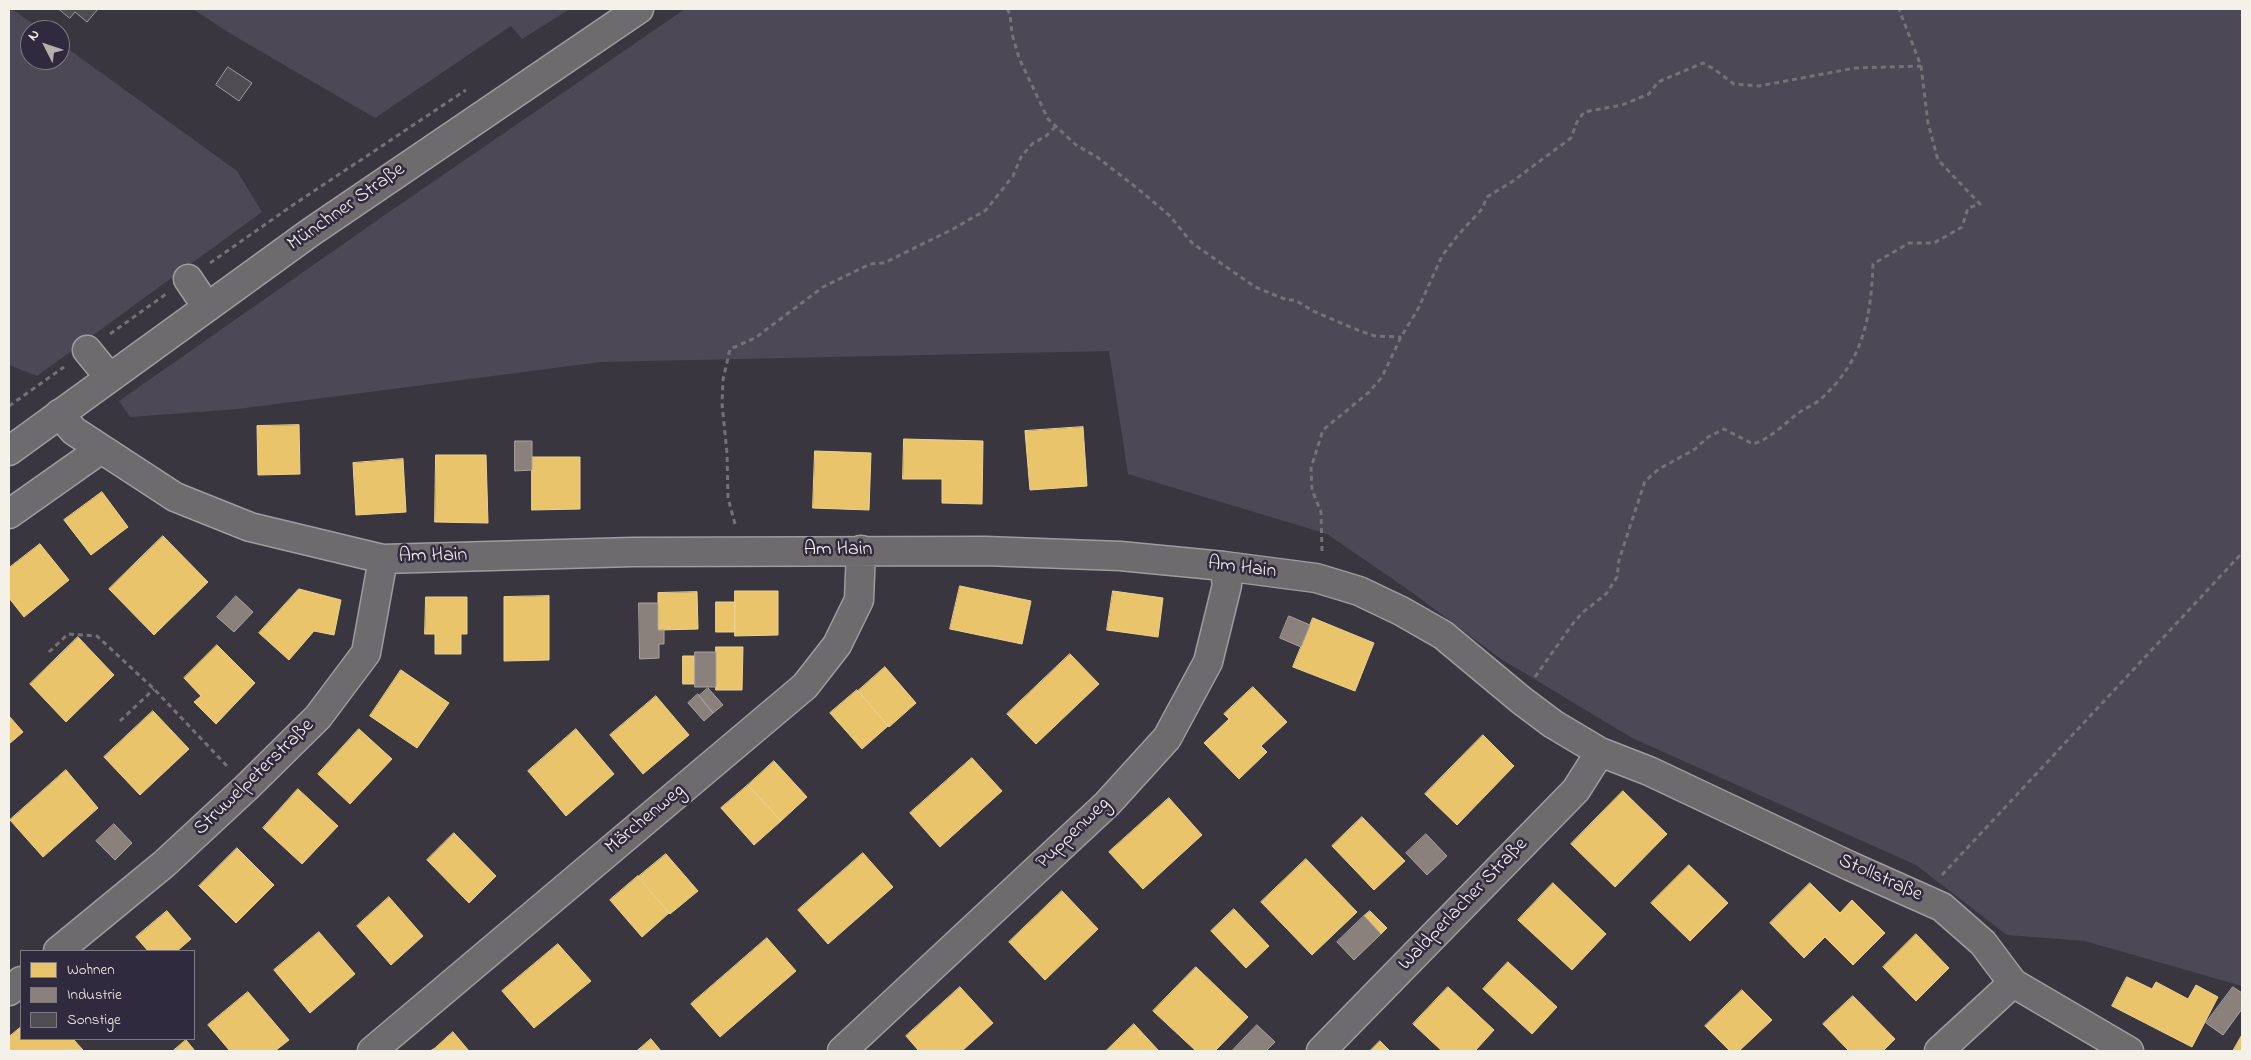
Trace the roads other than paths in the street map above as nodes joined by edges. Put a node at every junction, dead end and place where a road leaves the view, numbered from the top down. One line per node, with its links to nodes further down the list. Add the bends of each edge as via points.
1 (639, 9): 3 (street, Münchner Straße, via 311,232)
2 (188, 279): 3 (street)
3 (207, 307): 5 (street, Münchner Straße)
4 (87, 350): 5 (street)
5 (109, 377): 6 (street, Münchner Straße)
6 (59, 414): 7 (street, Am Hain, via 74,431); 8 (street, Münchner Straße)
7 (101, 449): 9 (street); 11 (street, Am Hain, via 175,497 242,524)
8 (9, 451)
9 (9, 514)
10 (862, 550): 11 (street, Am Hain); 12 (street, Am Hain, via 1120,556); 18 (street, Märchenweg, via 859,600 837,645 805,686)
11 (383, 559): 14 (street, Struwelpeterstraße, via 366,653 318,717 164,864)
12 (1224, 566): 13 (street, Am Hain, via 1316,578 1359,590 1443,635 1520,700); 19 (street, Puppenweg, via 1227,585 1208,662 1167,738 1107,804)
13 (1600, 752): 16 (street, Stollstraße, via 1649,771 1942,907 1983,942); 20 (street, Waldperlacher Straße, via 1576,790)
14 (59, 950)
15 (20, 982): 17 (street)
16 (2013, 983): 21 (street); 22 (street, Stollstraße)
17 (9, 991)
18 (372, 1051)
19 (842, 1051)
20 (1321, 1051)
21 (1939, 1051)
22 (2128, 1051)

